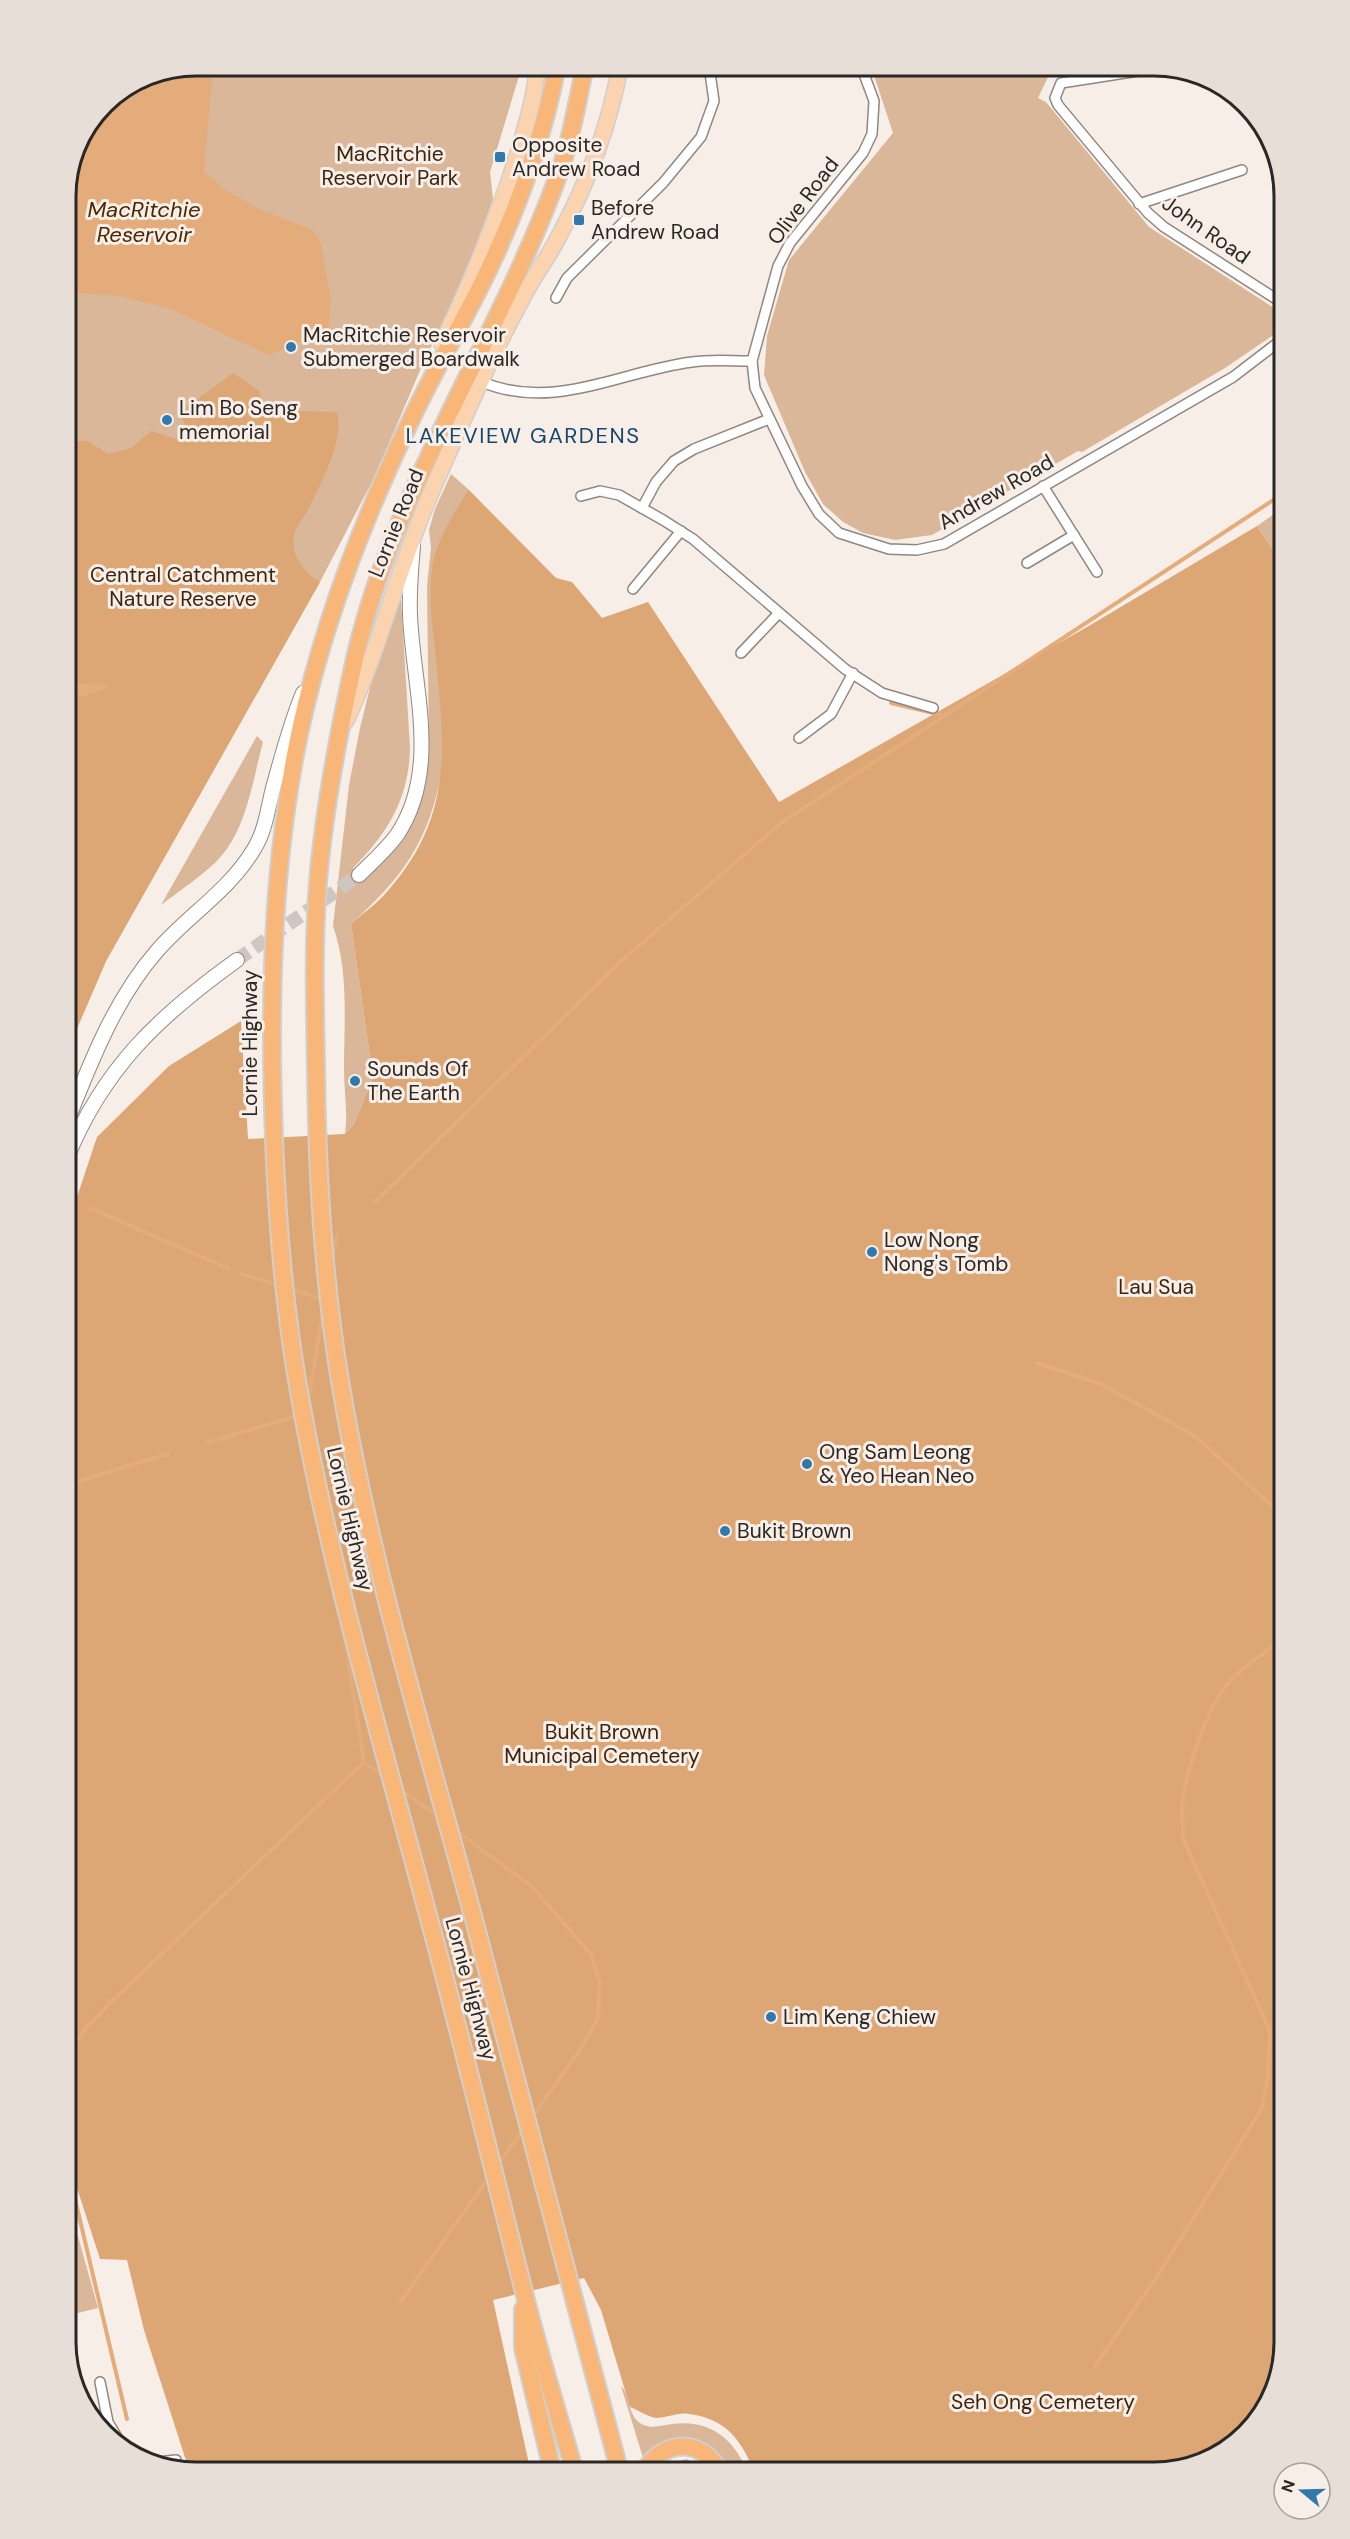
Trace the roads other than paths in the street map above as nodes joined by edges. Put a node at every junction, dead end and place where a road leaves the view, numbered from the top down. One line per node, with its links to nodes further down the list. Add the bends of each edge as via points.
1 (535, 76): 16 (main road, Lornie Road, via 527,120 505,193 475,274 410,412)
2 (554, 76): 16 (highway, Lornie Road, via 532,165 487,271)
3 (582, 76): 26 (highway, Lornie Road, via 560,169 536,233 401,516)
4 (617, 76): 14 (main road, Lornie Road, via 582,189 522,297)
5 (711, 77): 10 (street, via 714,100 701,137 663,183 573,272)
6 (865, 77): 13 (street, Olive Road, via 874,101 872,134 863,153 790,243 778,266)
7 (1096, 77): 9 (street, John Road, via 1061,82 1055,98)
8 (1242, 170): 9 (street, John Road)
9 (1139, 204): 11 (street, John Road, via 1164,227)
10 (555, 298)
11 (1274, 298)
12 (1274, 346): 17 (street, Andrew Road, via 1233,377)
13 (752, 361): 14 (street, via 693,362 577,390 507,392); 15 (street, Andrew Road, via 755,388)
14 (482, 382): 21 (main road, Lornie Road)
15 (769, 419): 17 (street, Andrew Road, via 819,514 839,533 889,549 916,550 944,543); 19 (street, via 674,461 656,482)
16 (410, 421): 23 (highway, Lornie Road)
17 (1043, 486): 22 (street)
18 (581, 496): 19 (street, via 600,491 620,495)
19 (642, 508): 20 (street)
20 (681, 531): 27 (street); 28 (street)
21 (414, 532): 33 (main road, Lornie Road, via 366,677); 35 (street, via 410,614 421,719 419,777 397,834)
22 (1074, 535): 24 (street); 25 (street)
23 (350, 558): 30 (highway, Lornie Highway)
24 (1027, 563)
25 (1097, 572)
26 (374, 587): 33 (highway, Lornie Highway, via 353,663)
27 (633, 590)
28 (779, 613): 29 (street); 31 (street)
29 (741, 652)
30 (315, 664): 37 (street, via 297,709 256,847 229,882 155,952 131,984); 39 (highway, Lornie Highway, via 286,807 273,955 272,1109 285,1298 318,1486 348,1612 455,2014)
31 (852, 673): 32 (street, via 882,693); 34 (street, via 831,714)
32 (933, 708)
33 (339, 738): 44 (highway, Lornie Highway, via 318,882 315,951 319,1194 340,1382 389,1607)
34 (799, 738)
35 (359, 875)
36 (237, 960): 38 (street, via 189,995 134,1048 95,1099)
37 (77, 1100)
38 (77, 1138)
39 (522, 2286): 42 (highway, via 523,2348); 43 (highway, Lornie Highway)
40 (100, 2382): 41 (street)
41 (107, 2422)
42 (551, 2462)
43 (572, 2462)
44 (617, 2462)
45 (651, 2462): 46 (highway, via 655,2456 680,2446 701,2451)
46 (713, 2462)

